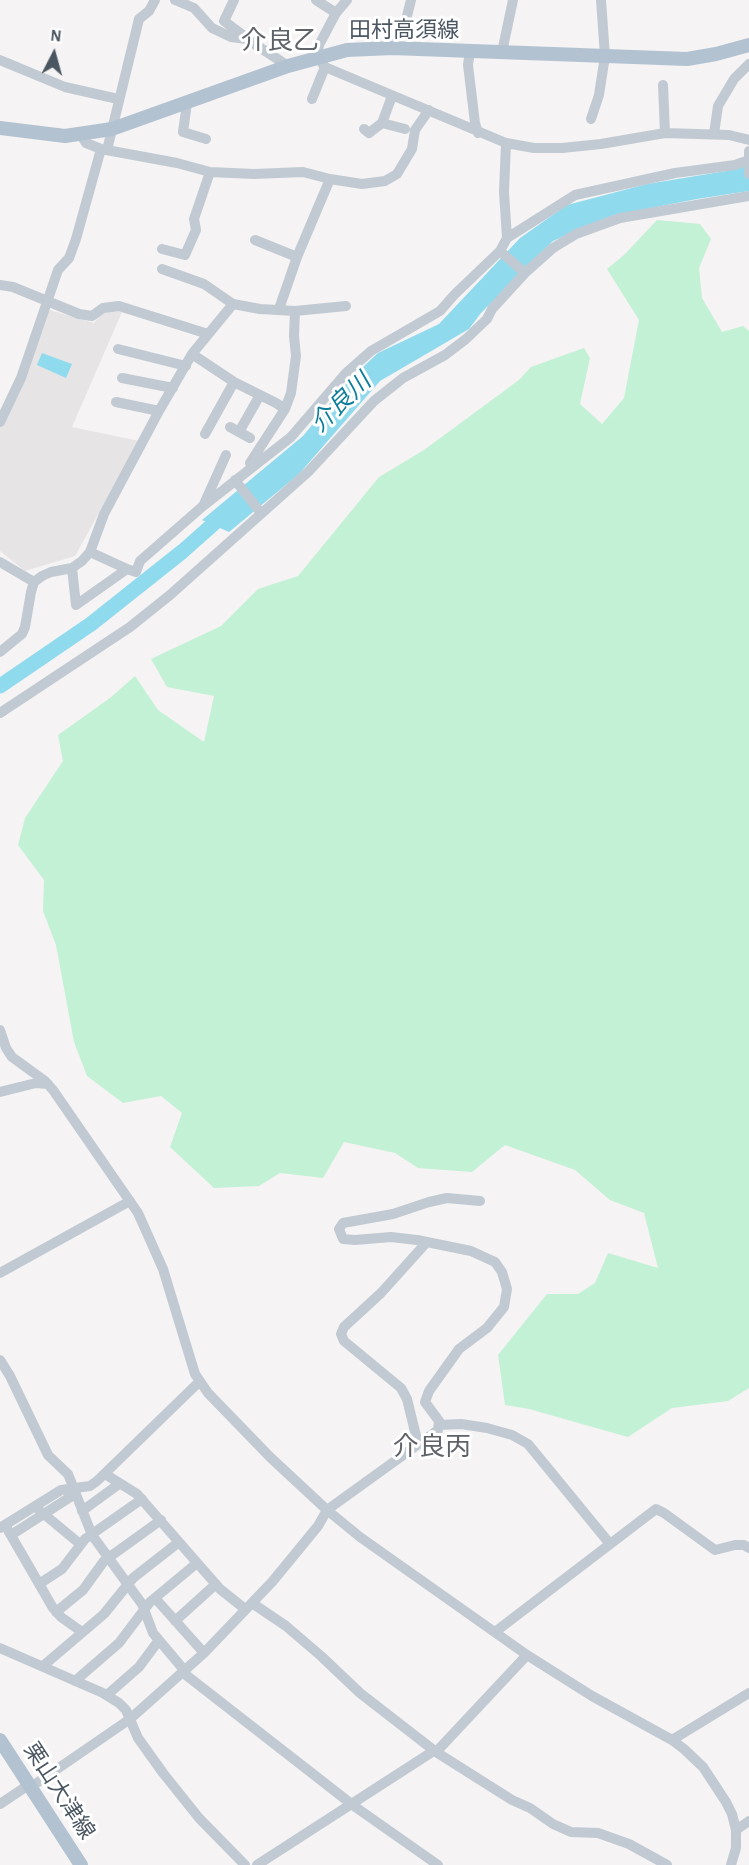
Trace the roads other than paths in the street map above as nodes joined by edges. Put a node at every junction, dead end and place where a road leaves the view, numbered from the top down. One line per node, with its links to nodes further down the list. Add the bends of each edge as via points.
1 (155, 0): 22 (street, via 139,20)
2 (175, 0): 10 (street, via 194,8 212,28)
3 (234, 0): 10 (street, via 224,21)
4 (316, 0): 9 (street)
5 (348, 0): 9 (street)
6 (411, 0): 12 (street, via 405,24 397,30)
7 (513, 0): 14 (street)
8 (601, 0): 15 (street)
9 (336, 13): 17 (street, via 319,45)
10 (247, 39): 19 (street)
11 (749, 45): 15 (main road, 田村高須線, via 687,58)
12 (392, 48): 13 (main road, 田村高須線); 17 (main road, 田村高須線, via 347,50)
13 (470, 51): 14 (main road, 田村高須線); 32 (street, via 468,65)
14 (502, 52): 15 (main road, 田村高須線)
15 (604, 56): 26 (street)
16 (0, 60): 22 (street, via 65,87)
17 (321, 62): 19 (main road, 田村高須線); 21 (street); 23 (street)
18 (749, 64): 34 (street, via 734,79 718,106)
19 (288, 66): 24 (main road, 田村高須線)
20 (663, 85): 33 (street)
21 (392, 96): 25 (street); 27 (street)
22 (118, 99): 29 (street)
23 (312, 99)
24 (186, 103): 29 (main road, 田村高須線); 36 (street, via 183,132)
25 (429, 110): 32 (street); 44 (street, via 414,130 411,148 397,174 385,181 362,184)
26 (591, 119)
27 (382, 123): 30 (street, via 369,133); 31 (street)
28 (0, 128): 35 (main road, 田村高須線, via 46,135)
29 (112, 129): 35 (main road, 田村高須線); 39 (street)
30 (364, 129)
31 (405, 129)
32 (478, 133): 38 (street)
33 (665, 133): 34 (street); 38 (street, via 561,148)
34 (714, 134): 37 (street)
35 (81, 135): 39 (street, via 86,143)
36 (206, 139)
37 (749, 140)
38 (506, 143): 46 (street)
39 (104, 150): 42 (street); 54 (street, via 69,258 58,270)
40 (749, 151): 41 (street)
41 (749, 161): 43 (street); 46 (street, via 575,195)
42 (210, 172): 44 (street, via 303,172); 48 (street, via 194,219 196,230 185,255)
43 (749, 174)
44 (330, 179): 50 (street)
45 (749, 196): 52 (street, via 620,218 576,234)
46 (507, 238): 49 (street)
47 (255, 240): 50 (street)
48 (162, 249)
49 (501, 252): 52 (street); 74 (street, via 440,311 371,351 346,373 291,437)
50 (297, 257): 57 (street)
51 (162, 269): 55 (street, via 204,284)
52 (524, 272): 76 (street, via 466,339 374,401 308,472)
53 (0, 285): 54 (street)
54 (46, 301): 59 (street, via 92,316 103,308 119,306); 70 (street, via 21,378)
55 (233, 304): 57 (street); 59 (street)
56 (345, 306): 58 (street)
57 (279, 309): 58 (street)
58 (296, 311): 68 (street, via 296,356)
59 (208, 334): 61 (street)
60 (118, 349): 62 (street)
61 (192, 354): 62 (street); 64 (street)
62 (186, 366): 65 (street)
63 (122, 378): 65 (street)
64 (234, 382): 66 (street); 71 (street)
65 (173, 387): 69 (street)
66 (260, 395): 68 (street); 72 (street, via 234,430)
67 (116, 402): 69 (street)
68 (285, 410): 74 (street)
69 (159, 411): 77 (street, via 104,514)
70 (0, 422)
71 (205, 434)
72 (250, 438)
73 (226, 455): 75 (street)
74 (238, 478): 75 (street); 76 (street)
75 (203, 506): 80 (street, via 140,561 136,572)
76 (259, 510): 83 (street, via 170,595 130,627)
77 (90, 552): 79 (street); 80 (street)
78 (0, 562): 81 (street)
79 (72, 568): 80 (street, via 76,604); 81 (street, via 51,572)
80 (127, 569)
81 (34, 582): 82 (street, via 22,634)
82 (1, 652)
83 (1, 712)
84 (0, 1030): 85 (street, via 12,1057)
85 (48, 1084): 86 (street); 87 (street)
86 (0, 1092)
87 (130, 1201): 90 (street); 92 (street, via 163,1269)
88 (480, 1201): 89 (street, via 447,1198 343,1223 339,1229 343,1239 391,1237)
89 (426, 1243): 93 (street, via 486,1256 502,1272 507,1289 504,1307 496,1319 459,1349 429,1391 425,1402); 94 (street, via 341,1334 344,1341 401,1388)
90 (0, 1273)
91 (0, 1360): 97 (street, via 48,1455 68,1474)
92 (199, 1382): 95 (street); 100 (street)
93 (438, 1425): 94 (street, via 438,1430); 108 (street, via 487,1428 528,1444)
94 (418, 1444): 100 (street)
95 (105, 1474): 96 (street); 97 (street, via 90,1486)
96 (119, 1484): 98 (street); 101 (street)
97 (74, 1491): 99 (street, via 61,1490); 101 (street)
98 (142, 1499): 102 (street); 105 (street)
99 (39, 1510): 103 (street); 104 (street); 107 (street)
100 (327, 1510): 116 (street, via 272,1582); 121 (street)
101 (82, 1511): 105 (street)
102 (161, 1520): 106 (street); 110 (street)
103 (3, 1526): 104 (street)
104 (11, 1535): 113 (street)
105 (92, 1535): 107 (street); 110 (street)
106 (179, 1542): 111 (street); 112 (street)
107 (80, 1544): 113 (street, via 62,1569)
108 (610, 1544): 109 (street, via 656,1509 715,1550 735,1545); 121 (street)
109 (749, 1548)
110 (109, 1557): 112 (street); 118 (street, via 83,1590)
111 (197, 1563): 114 (street); 115 (street)
112 (128, 1583): 117 (street); 120 (street, via 104,1614)
113 (39, 1584): 118 (street)
114 (216, 1584): 116 (street); 119 (street)
115 (155, 1598): 117 (street); 119 (street)
116 (248, 1606): 124 (street); 134 (street, via 286,1626 360,1693)
117 (144, 1609): 122 (street); 128 (street, via 119,1643)
118 (56, 1612): 120 (street)
119 (175, 1621): 124 (street)
120 (82, 1632): 126 (street)
121 (495, 1632): 125 (street)
122 (159, 1640): 127 (street); 130 (street, via 139,1667)
123 (0, 1648): 126 (street)
124 (204, 1653): 127 (street)
125 (527, 1655): 133 (street); 134 (street)
126 (43, 1666): 128 (street)
127 (184, 1670): 131 (street); 137 (street)
128 (75, 1681): 130 (street)
129 (749, 1693): 133 (street)
130 (107, 1695): 131 (street, via 126,1710)
131 (130, 1719): 135 (street); 141 (street, via 138,1738 163,1773)
132 (0, 1740): 135 (main road, 栗山大津線)
133 (672, 1740): 139 (street, via 703,1767 726,1802)
134 (436, 1752): 137 (street); 144 (street, via 553,1824 571,1832 598,1833 629,1844)
135 (31, 1786): 136 (street); 140 (main road, 栗山大津線)
136 (0, 1804)
137 (352, 1804): 142 (street); 143 (street)
138 (749, 1821): 139 (street)
139 (736, 1830): 145 (street)
140 (81, 1865)
141 (244, 1865)
142 (257, 1865)
143 (438, 1865)
144 (667, 1865)
145 (731, 1865)

